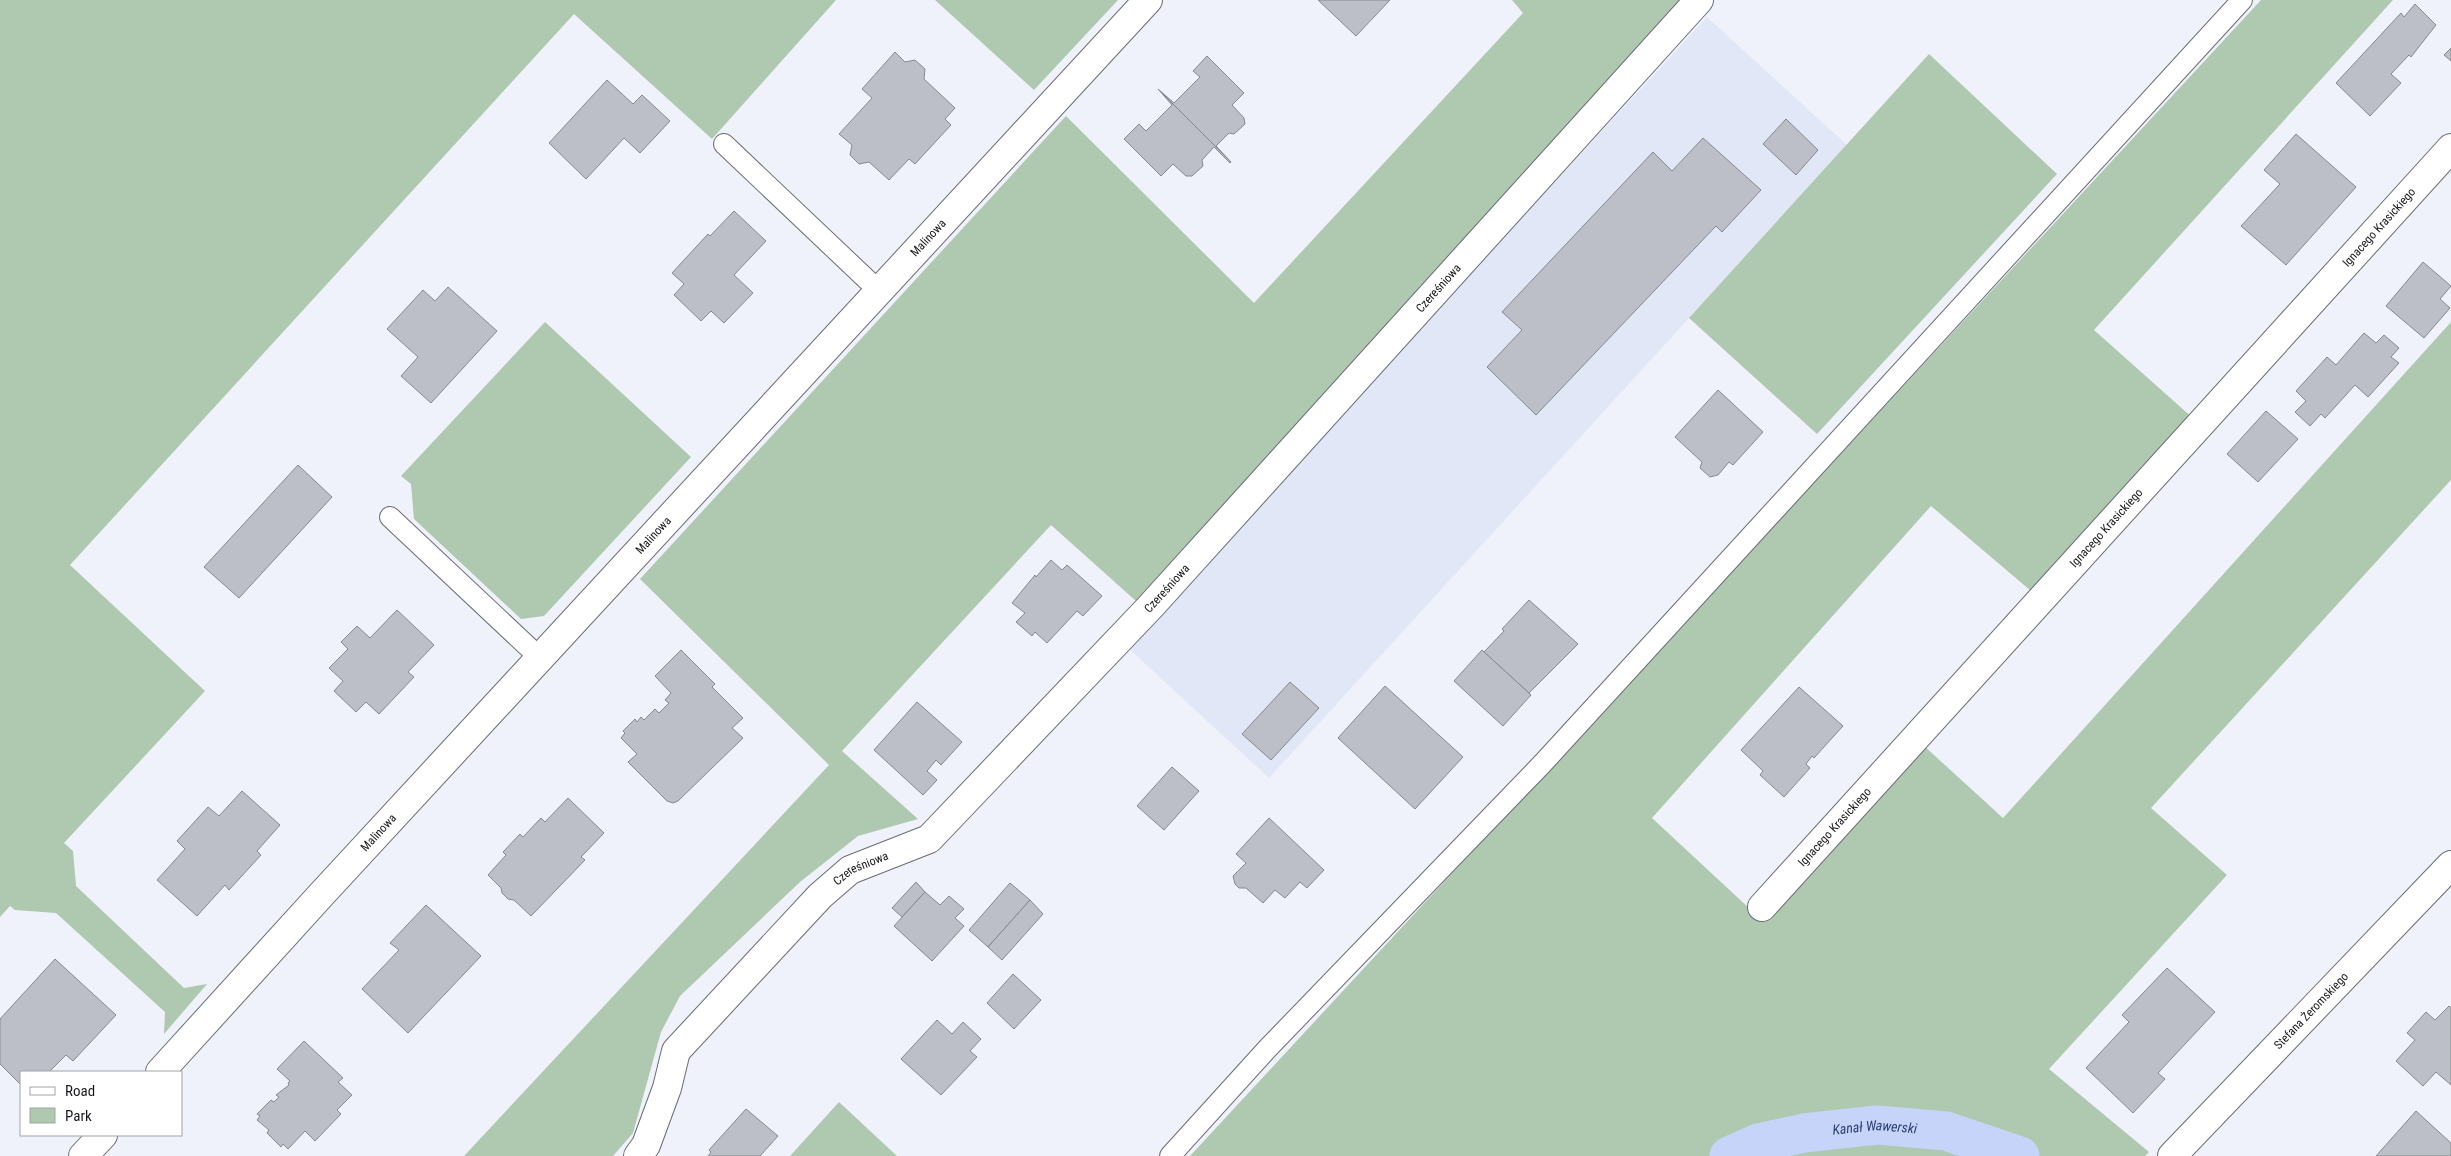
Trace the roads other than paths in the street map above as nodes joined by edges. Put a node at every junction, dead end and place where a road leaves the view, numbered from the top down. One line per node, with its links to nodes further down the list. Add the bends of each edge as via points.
1 (1148, 0): 6 (street, Malinowa)
2 (1699, 0): 14 (street, Czereśniowa, via 1151,606 929,839 850,870 820,896 676,1051 667,1088 646,1145)
3 (2242, 0): 15 (lane, via 1543,763 1268,1048)
4 (724, 144): 6 (lane)
5 (2451, 148): 10 (street, Ignacego Krasickiego)
6 (879, 291): 8 (street, Malinowa)
7 (390, 517): 8 (lane)
8 (540, 658): 11 (street, Malinowa)
9 (2451, 865): 16 (street, Stefana Żeromskiego)
10 (1762, 907)
11 (161, 1071)
12 (102, 1136): 13 (street)
13 (84, 1156)
14 (638, 1156)
15 (1170, 1156)
16 (2172, 1156)

